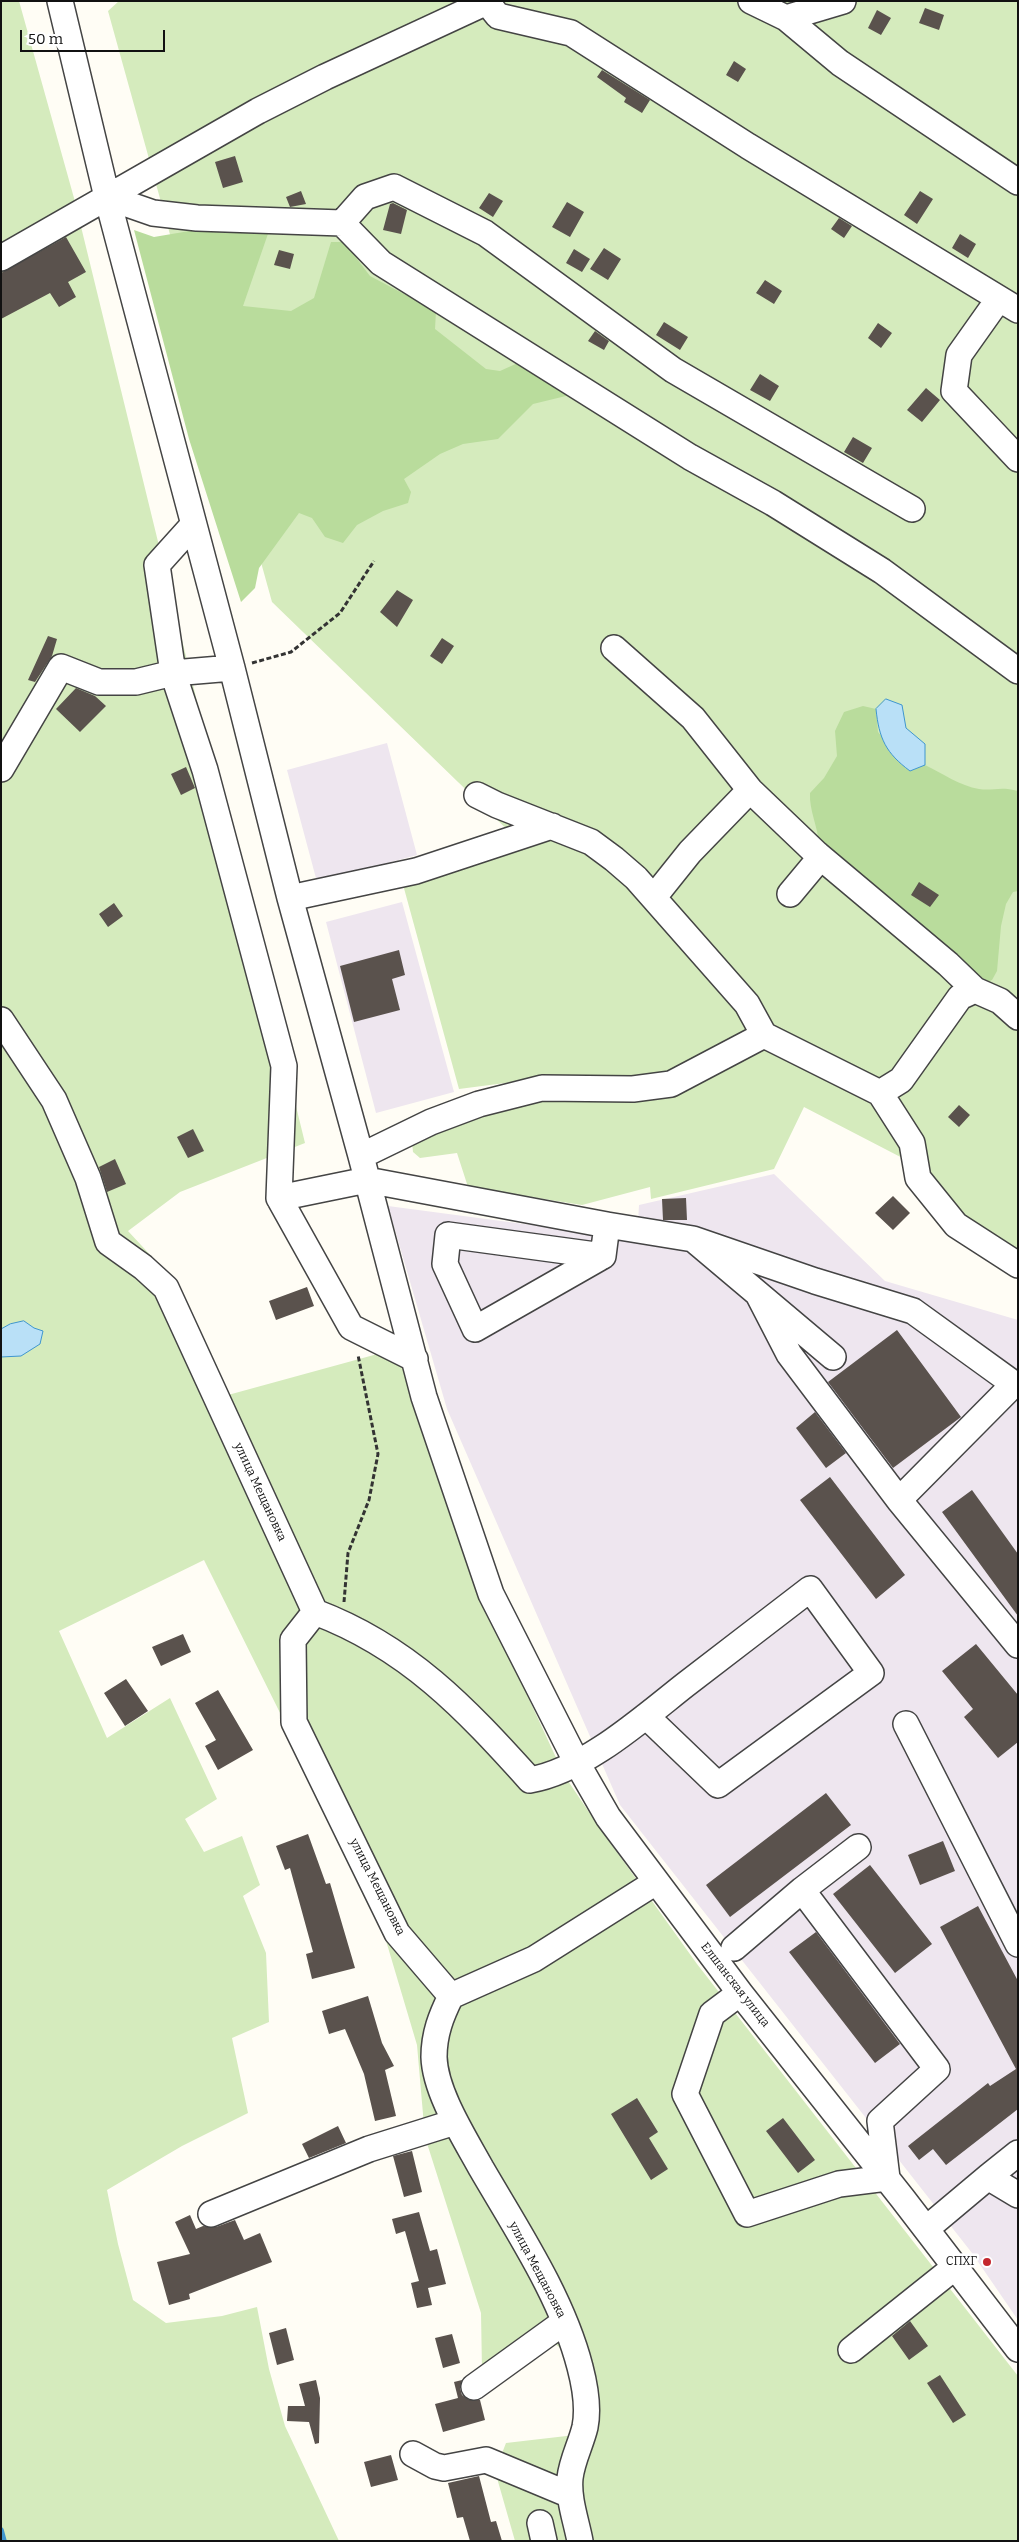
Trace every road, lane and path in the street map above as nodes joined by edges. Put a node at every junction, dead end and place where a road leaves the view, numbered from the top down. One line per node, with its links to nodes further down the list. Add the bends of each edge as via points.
1 (60, 1): 7 (street, Елшанская улица)
2 (752, 1): 5 (street)
3 (843, 1): 5 (street)
4 (487, 2): 7 (street, via 275,102); 10 (street, via 498,16 571,33)
5 (786, 18): 6 (street, via 840,63)
6 (1018, 182)
7 (108, 197): 8 (street, via 153,213 197,218); 9 (street); 13 (street, Елшанская улица)
8 (342, 223): 12 (street, via 365,197 394,187 485,233 673,370); 17 (street, via 382,263 690,457 773,503 882,571)
9 (1, 258)
10 (1008, 305): 11 (street, via 959,355 954,390)
11 (1018, 459)
12 (912, 508)
13 (193, 525): 16 (street, Елшанская улица); 18 (street, via 157,565)
14 (374, 562): 16 (path, via 340,613 291,652)
15 (614, 648): 20 (street, via 693,718)
16 (232, 668): 18 (street); 26 (street, Елшанская улица)
17 (1018, 671)
18 (173, 673): 19 (street, via 136,682 99,682 61,667); 34 (street, via 205,770 284,1066)
19 (1, 768)
20 (750, 790): 23 (street); 25 (street, via 690,852)
21 (477, 795): 22 (street)
22 (552, 826): 25 (street, via 591,842); 26 (street, via 416,871)
23 (817, 854): 24 (street, via 815,864); 27 (street)
24 (790, 894)
25 (654, 897): 30 (street, via 747,1004)
26 (290, 898): 32 (street, Елшанская улица)
27 (975, 990): 28 (street, via 1000,1001); 31 (street, via 960,998 901,1080)
28 (1018, 1017)
29 (1, 1020): 45 (street, улица Мещановка, via 54,1100 88,1178 108,1242 166,1288)
30 (764, 1035): 31 (street); 32 (street, via 671,1084 633,1089 542,1088 480,1104 431,1122)
31 (880, 1093): 38 (street, via 912,1144 918,1178 923,1185 956,1225)
32 (362, 1156): 33 (street, Елшанская улица)
33 (367, 1180): 34 (street); 35 (street); 42 (street, Елшанская улица)
34 (279, 1198): 40 (street)
35 (607, 1225): 36 (street); 37 (street)
36 (693, 1239): 39 (street); 43 (street, via 914,1311)
37 (603, 1256): 37 (street, via 474,1329 445,1264 448,1235)
38 (1018, 1265)
39 (758, 1294): 41 (street); 44 (street, via 789,1354)
40 (351, 1327): 42 (street); 46 (path, via 378,1454 369,1500 348,1553)
41 (833, 1357)
42 (415, 1359): 50 (street, Елшанская улица, via 424,1397 491,1594)
43 (1016, 1384): 44 (street)
44 (899, 1500): 47 (street)
45 (315, 1612): 46 (street); 57 (street, улица Мещановка, via 292,1640 294,1722 397,1933)
46 (342, 1622): 50 (street, via 418,1668 472,1716 530,1780)
47 (1018, 1645)
48 (646, 1716): 48 (street, via 810,1589 871,1673 718,1785); 50 (street)
49 (906, 1724): 54 (street)
50 (577, 1764): 52 (street, Елшанская улица, via 608,1817)
51 (858, 1847): 53 (street)
52 (656, 1882): 56 (street, Елшанская улица); 57 (street, via 534,1959)
53 (802, 1890): 55 (street); 61 (street, via 937,2069 880,2121)
54 (1018, 1944)
55 (734, 1948)
56 (740, 1993): 61 (street, Елшанская улица); 61 (street, via 712,2014 685,2094 747,2214 839,2184)
57 (451, 1996): 58 (street, улица Мещановка, via 438,2023 434,2058)
58 (455, 2122): 63 (street, via 369,2149); 66 (street, улица Мещановка, via 533,2258)
59 (1018, 2153): 60 (street)
60 (988, 2177): 62 (street); 64 (street)
61 (887, 2178): 64 (street, Елшанская улица)
62 (1018, 2195)
63 (211, 2214)
64 (926, 2229): 65 (street, Елшанская улица)
65 (955, 2267): 67 (street, Елшанская улица); 68 (street)
66 (564, 2322): 69 (street); 71 (street, улица Мещановка, via 581,2368 587,2404 585,2427 572,2464)
67 (1018, 2349)
68 (851, 2350)
69 (474, 2387)
70 (413, 2454): 71 (street, via 444,2468 486,2460)
71 (570, 2495): 72 (street, улица Мещановка)
72 (580, 2541)

